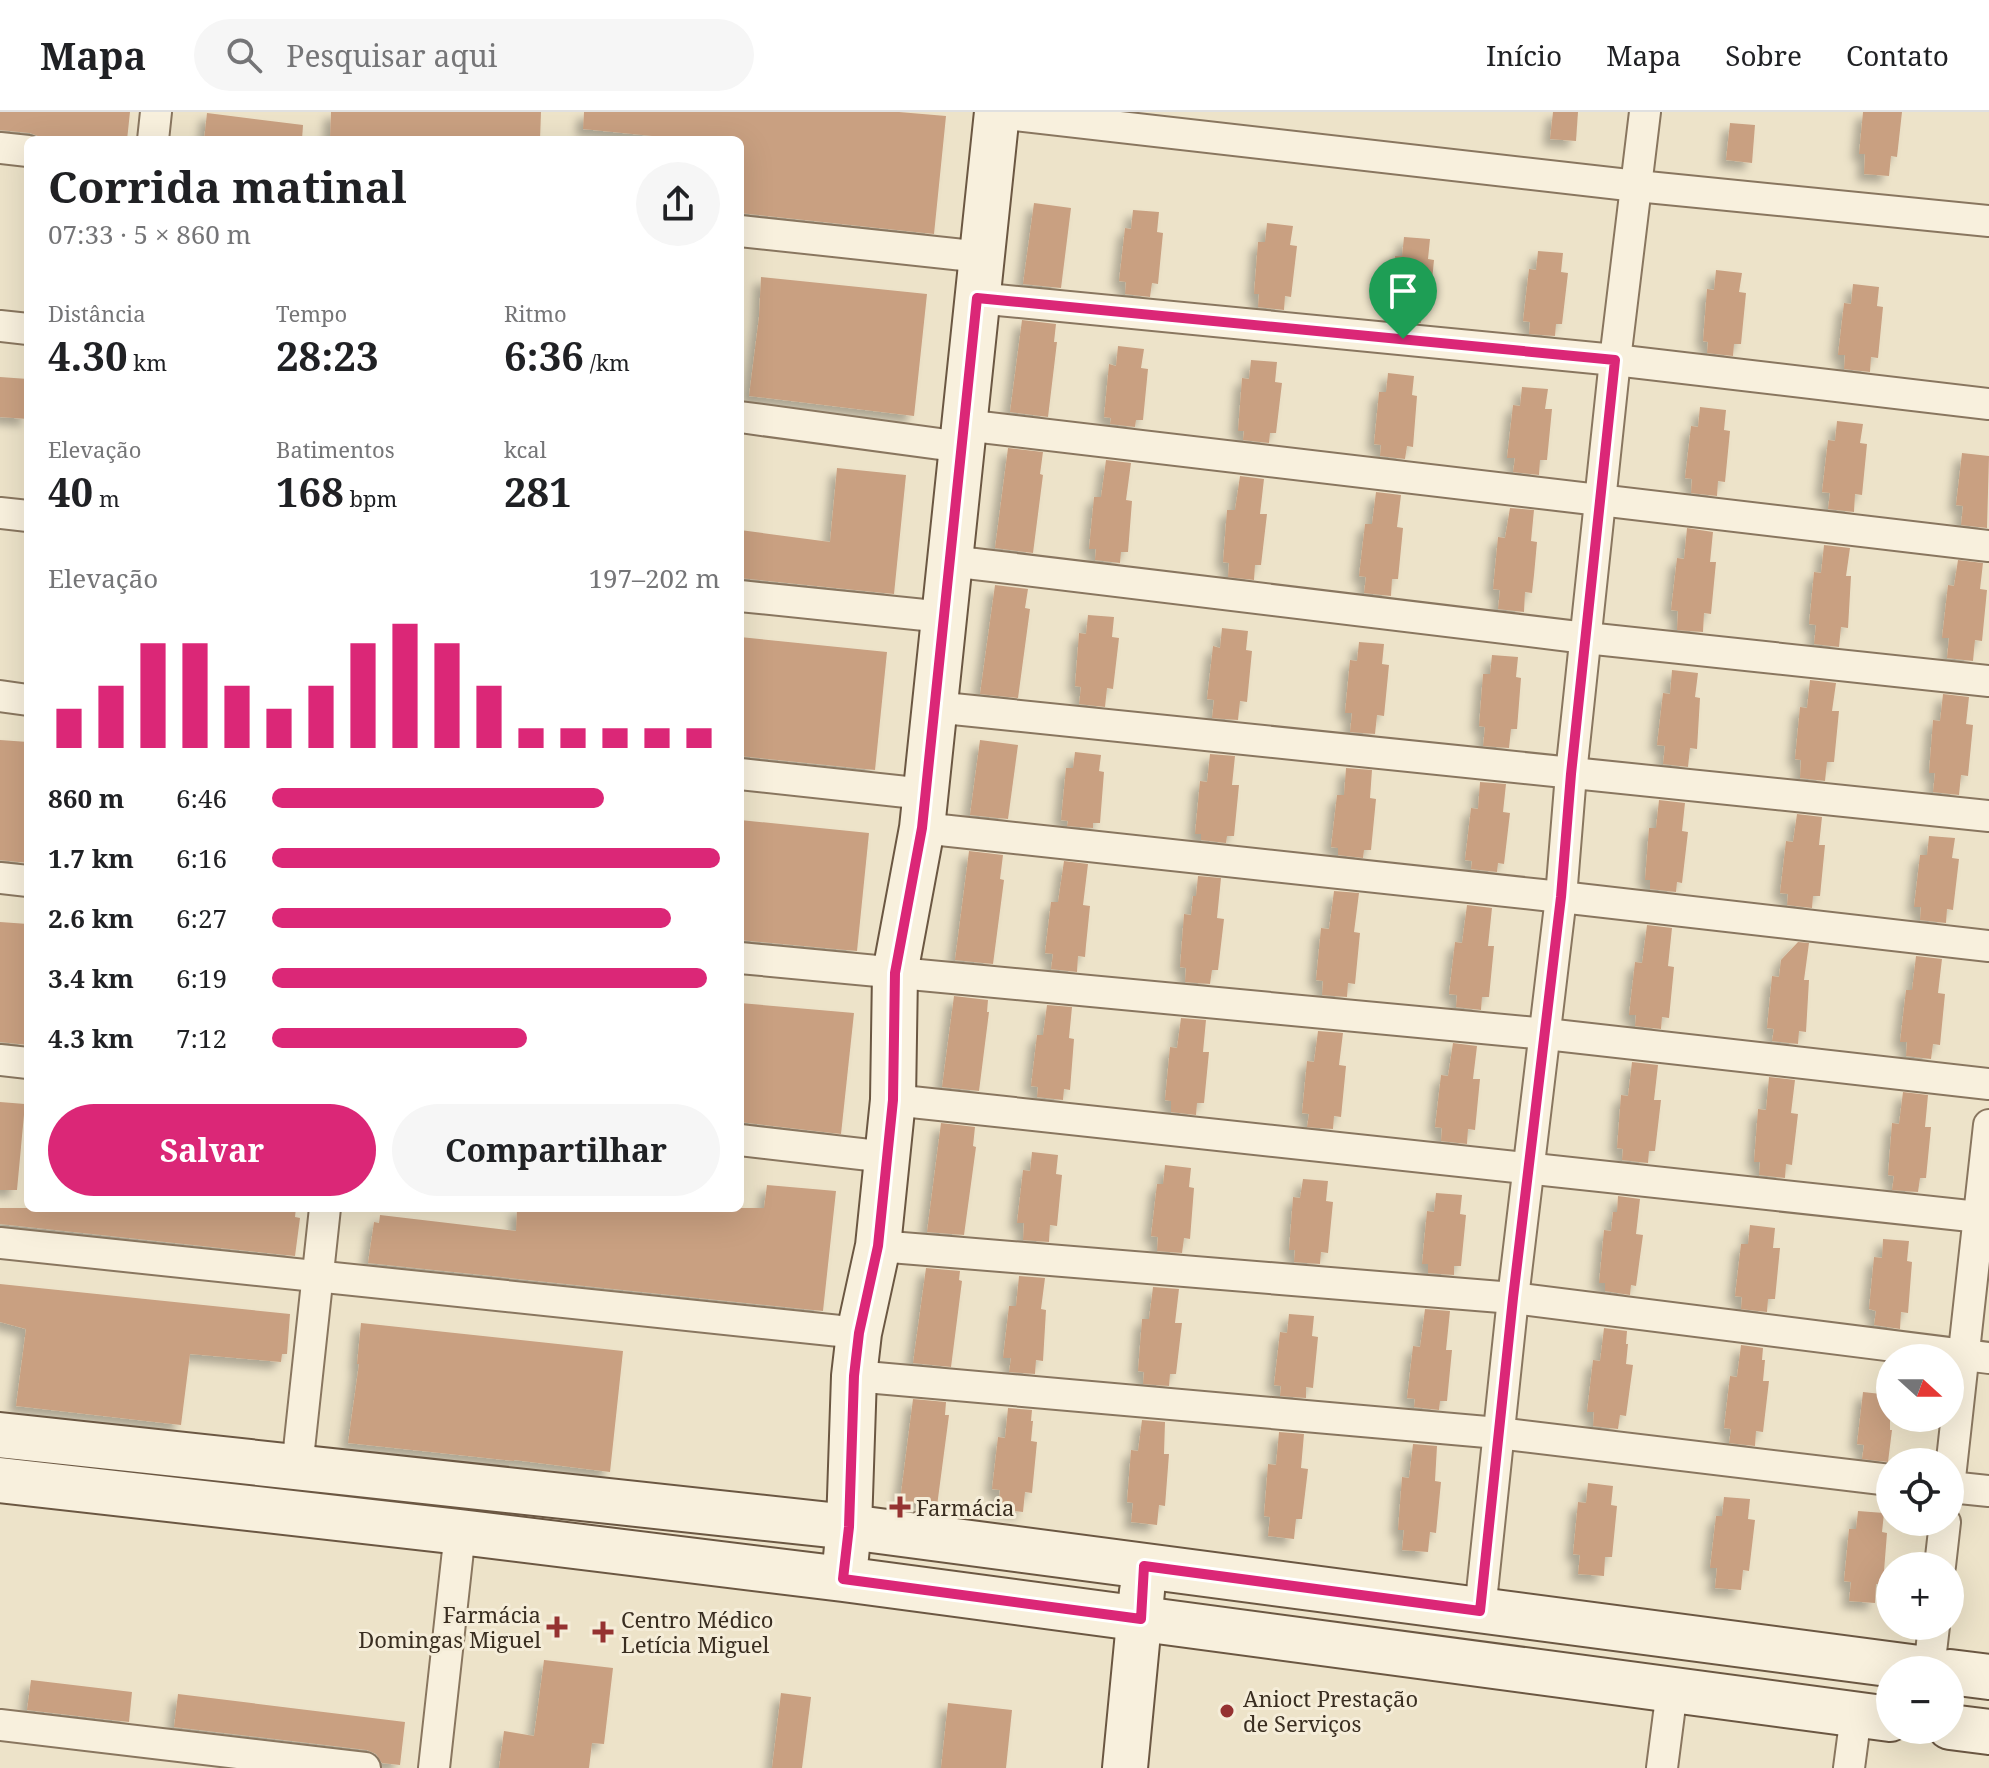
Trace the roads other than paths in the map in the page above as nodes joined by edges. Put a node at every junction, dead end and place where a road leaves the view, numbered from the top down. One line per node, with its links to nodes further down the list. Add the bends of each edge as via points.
1 (156, 112): 4 (street)
2 (997, 112): 7 (street); 10 (street)
3 (1645, 112): 7 (street)
4 (153, 136)
5 (0, 148): 6 (street)
6 (24, 151)
7 (1637, 186): 8 (street); 13 (street)
8 (1989, 221)
9 (744, 232): 10 (street)
10 (979, 278): 13 (street); 16 (street)
11 (0, 326): 12 (street)
12 (24, 329)
13 (1615, 360): 14 (street); 17 (street)
14 (1989, 404)
15 (744, 417): 16 (street)
16 (963, 436): 17 (street); 21 (street)
17 (1602, 500): 20 (street); 24 (street)
18 (0, 513): 19 (street)
19 (24, 516)
20 (1989, 546)
21 (950, 561): 23 (street); 24 (street)
22 (744, 596): 23 (street)
23 (944, 617): 28 (street)
24 (1586, 638): 25 (street); 29 (street)
25 (1989, 681)
26 (0, 696): 27 (street)
27 (24, 699)
28 (934, 707): 29 (street); 31 (street)
29 (1571, 774): 32 (street); 35 (street)
30 (744, 775): 31 (street)
31 (924, 811): 35 (street); 38 (street)
32 (1989, 816)
33 (0, 878): 34 (street)
34 (24, 881)
35 (1561, 897): 36 (street); 39 (street)
36 (1989, 946)
37 (744, 958): 38 (street)
38 (895, 973): 39 (street); 43 (street)
39 (1546, 1034): 42 (street); 47 (street)
40 (0, 1060): 41 (street)
41 (24, 1063)
42 (1989, 1084)
43 (893, 1100): 46 (street); 47 (street)
44 (1989, 1125): 49 (street)
45 (744, 1140): 46 (street)
46 (887, 1157): 51 (street)
47 (1528, 1167): 49 (street); 53 (street)
48 (325, 1212): 52 (street)
49 (1984, 1218): 55 (street)
50 (0, 1243): 52 (street)
51 (878, 1246): 53 (street); 54 (street)
52 (317, 1277): 54 (street); 60 (street)
53 (1513, 1298): 55 (street); 57 (street)
54 (859, 1333): 56 (street)
55 (1976, 1356): 59 (street)
56 (854, 1376): 57 (street); 65 (street)
57 (1498, 1433): 61 (street); 69 (street)
58 (0, 1435): 60 (street)
59 (1956, 1448)
60 (297, 1468): 65 (street)
61 (1876, 1478)
62 (0, 1480): 66 (street)
63 (1964, 1488): 64 (street)
64 (1989, 1491)
65 (849, 1527): 67 (street); 68 (street)
66 (460, 1532): 68 (street); 80 (street)
67 (1144, 1566): 69 (street); 70 (street)
68 (843, 1579): 70 (street)
69 (1480, 1611): 71 (street)
70 (1141, 1619): 74 (street); 81 (street)
71 (1876, 1663)
72 (1964, 1674): 73 (street)
73 (1989, 1677)
74 (1672, 1690): 75 (street); 82 (street)
75 (1873, 1717): 83 (street)
76 (0, 1725): 79 (street)
77 (1964, 1729): 78 (street)
78 (1989, 1732)
79 (365, 1768)
80 (434, 1768)
81 (1125, 1768)
82 (1662, 1768)
83 (1849, 1768)

